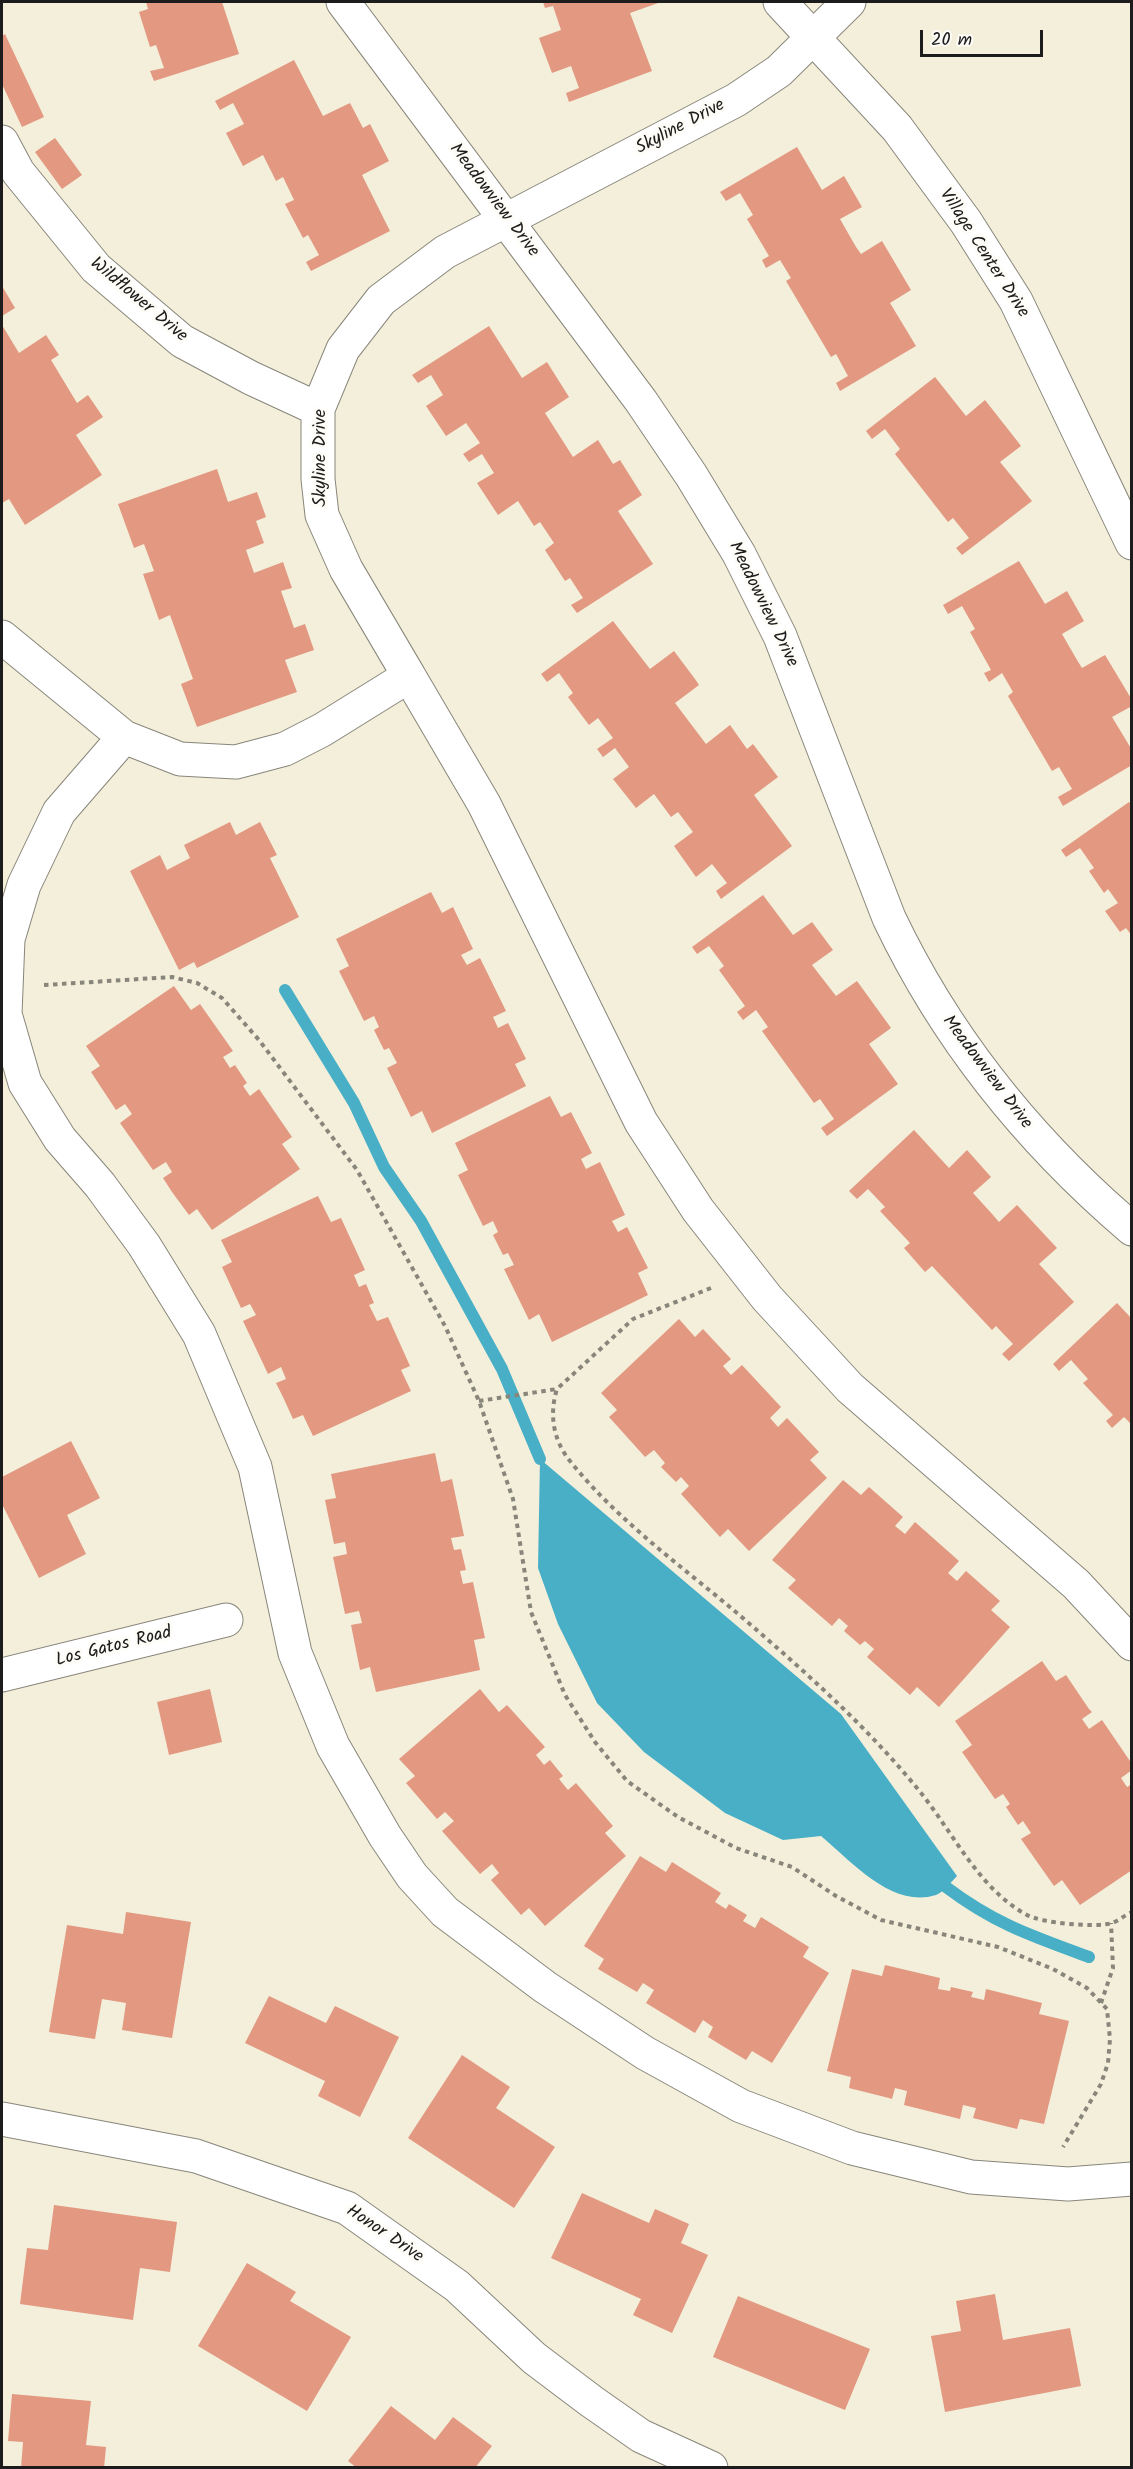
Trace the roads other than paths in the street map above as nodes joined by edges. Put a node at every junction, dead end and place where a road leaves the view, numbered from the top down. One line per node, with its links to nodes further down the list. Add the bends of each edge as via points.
1 (342, 2): 6 (street, Meadowview Drive)
2 (780, 2): 4 (street, Village Center Drive)
3 (849, 2): 4 (street, Skyline Drive)
4 (814, 38): 6 (street, Skyline Drive, via 779,71 736,100); 8 (street, Village Center Drive, via 897,128 966,222 1016,301)
5 (2, 142): 7 (street, Wildflower Drive, via 18,172 96,268 182,341)
6 (507, 220): 7 (street, Skyline Drive, via 445,252 381,300 343,349); 12 (street, Meadowview Drive, via 641,401 739,554 780,636 890,918 959,1042 1033,1136 1079,1184)
7 (318, 409): 10 (street, Skyline Drive, via 322,515 346,569)
8 (1131, 543)
9 (2, 637): 11 (street)
10 (409, 676): 11 (street, via 285,749 236,762 180,759); 14 (street, Skyline Drive, via 484,804 641,1122 698,1210 767,1298 850,1388 1076,1584)
11 (124, 737): 17 (street, via 58,812 24,885 8,939 5,1014 25,1083 60,1139 144,1245 199,1334 255,1467 295,1653 333,1746 412,1876 445,1912 545,1987 645,2054 741,2106 852,2148 971,2177 1068,2184)
12 (1131, 1229)
13 (226, 1620): 15 (street, Los Gatos Road)
14 (1131, 1644)
15 (2, 1675)
16 (2, 2119): 18 (street, Honor Drive, via 196,2156 347,2208 457,2286 534,2358 591,2401 641,2436)
17 (1131, 2179)
18 (711, 2468)

